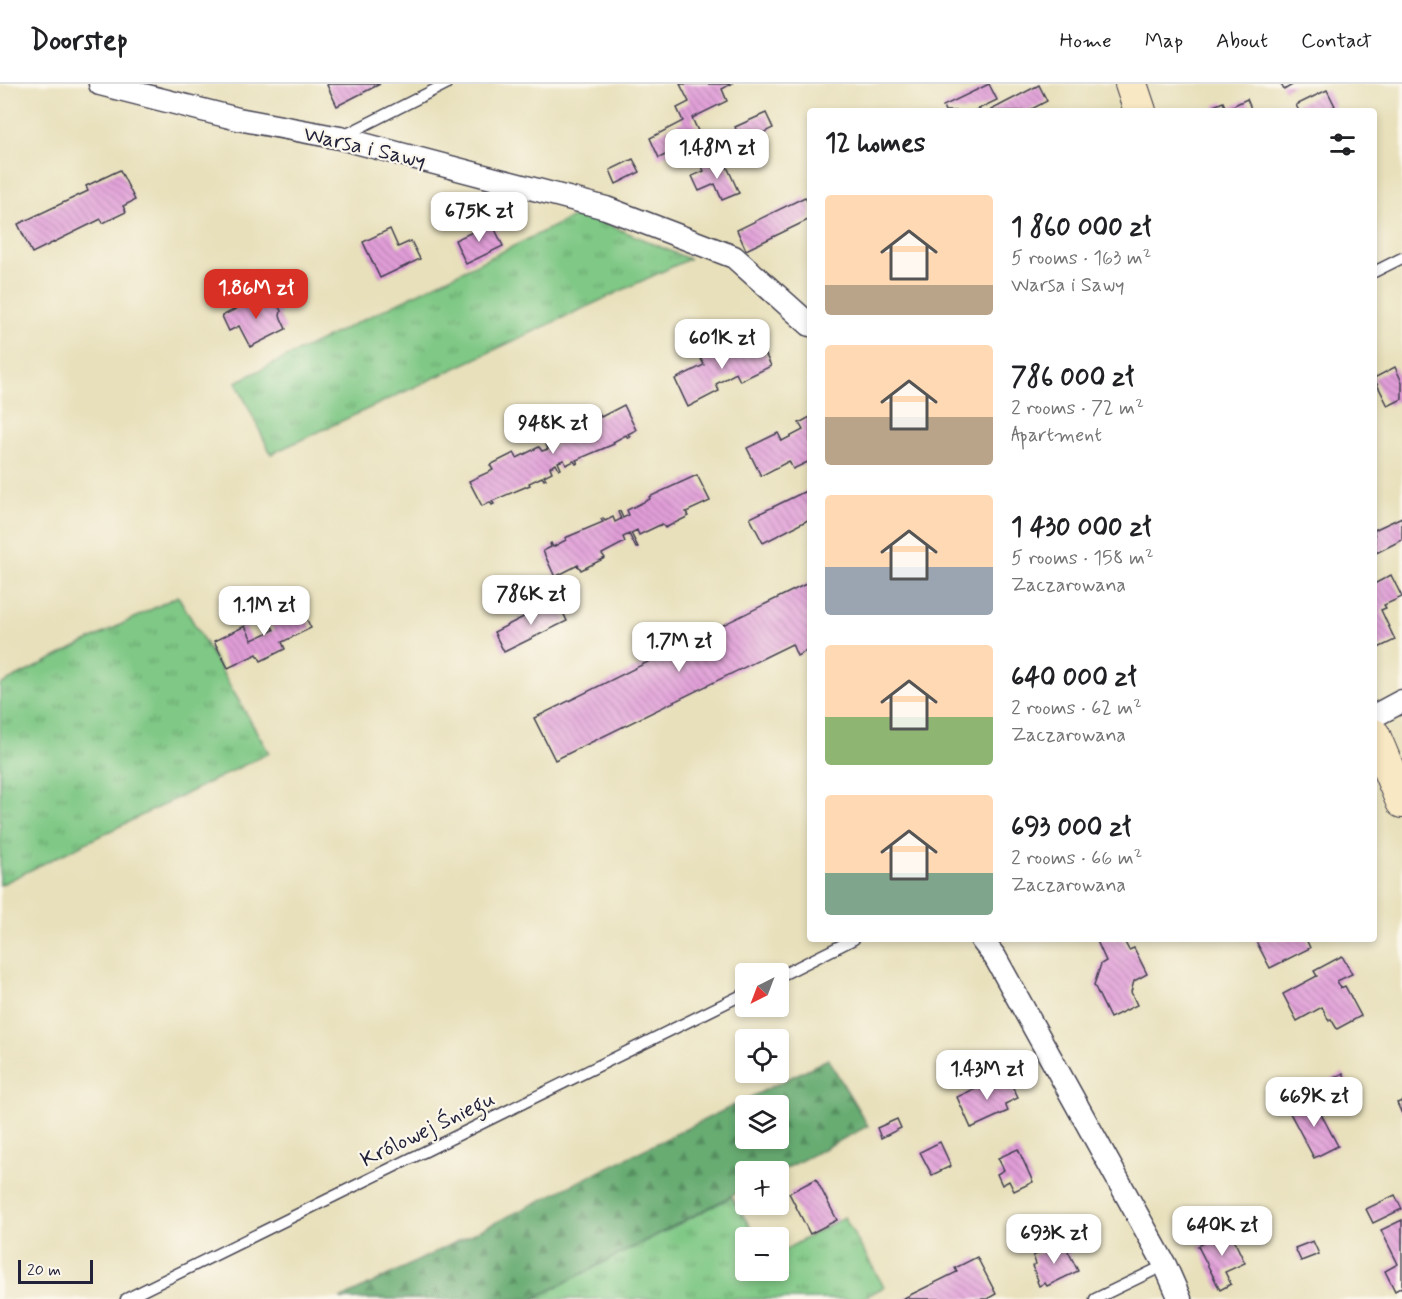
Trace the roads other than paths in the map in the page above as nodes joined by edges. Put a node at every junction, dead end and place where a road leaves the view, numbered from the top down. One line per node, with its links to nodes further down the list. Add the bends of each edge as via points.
1 (100, 84): 5 (street, Warsa i Sawy, via 238,119)
2 (446, 84): 5 (lane)
3 (1131, 84): 4 (main road)
4 (1139, 108)
5 (340, 138): 8 (street, Warsa i Sawy, via 606,208 734,257)
6 (1402, 258): 7 (lane)
7 (1377, 270)
8 (807, 322)
9 (1402, 701): 10 (street)
10 (1377, 714)
11 (1377, 742): 12 (main road)
12 (1402, 802)
13 (848, 942): 15 (lane)
14 (983, 942): 17 (street)
15 (789, 971)
16 (735, 998): 18 (lane, Królowej Śniegu)
17 (1165, 1265): 19 (lane); 20 (street)
18 (126, 1299)
19 (1095, 1299)
20 (1180, 1299)

